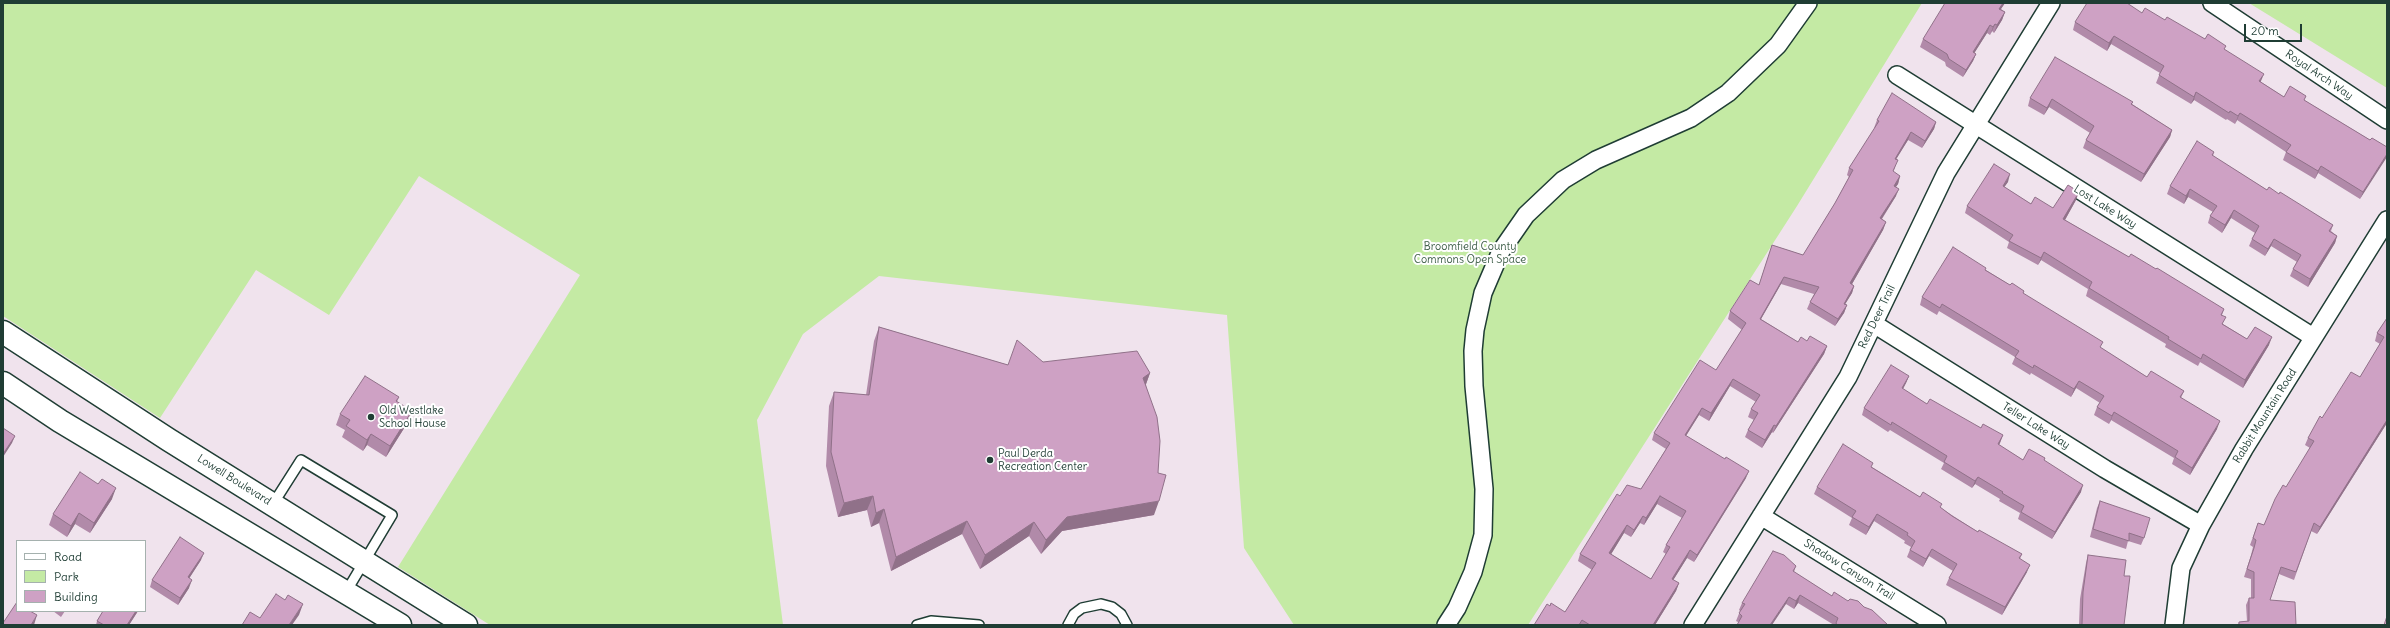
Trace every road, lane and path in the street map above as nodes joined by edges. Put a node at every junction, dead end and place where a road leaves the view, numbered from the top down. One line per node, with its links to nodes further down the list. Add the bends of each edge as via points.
1 (1808, 3): 23 (street, via 1778,45 1728,94 1691,118 1596,160 1568,177 1531,209 1502,251 1484,293 1474,345 1474,386 1484,489 1483,535 1474,572 1461,601)
2 (2051, 3): 6 (street, Red Deer Trail)
3 (2212, 3): 5 (street, Royal Arch Way)
4 (1897, 75): 6 (street, Lost Lake Way)
5 (2387, 120)
6 (1975, 125): 8 (street, Red Deer Trail, via 1946,173); 10 (street, Lost Lake Way)
7 (2387, 220): 10 (street, Rabbit Mountain Road)
8 (1874, 324): 13 (street, Red Deer Trail, via 1848,377); 14 (street, Teller Lake Way, via 2105,469)
9 (3, 332): 12 (main road, Lowell Boulevard)
10 (2313, 337): 14 (street, Rabbit Mountain Road)
11 (3, 383): 16 (main road)
12 (273, 504): 15 (main road, Lowell Boulevard); 15 (lane, via 301,460 392,515)
13 (1761, 516): 24 (street, Red Deer Trail); 25 (street, Shadow Canyon Trail)
14 (2201, 525): 26 (street, Rabbit Mountain Road, via 2181,568)
15 (364, 562): 16 (lane); 18 (main road, Lowell Boulevard)
16 (346, 592): 17 (main road)
17 (400, 625)
18 (466, 625)
19 (917, 625): 20 (lane, via 931,621)
20 (979, 625)
21 (1068, 625): 22 (lane, via 1074,614 1082,608 1101,604 1112,607 1121,614)
22 (1127, 625)
23 (1446, 625)
24 (1693, 625)
25 (1937, 625)
26 (2174, 625)

